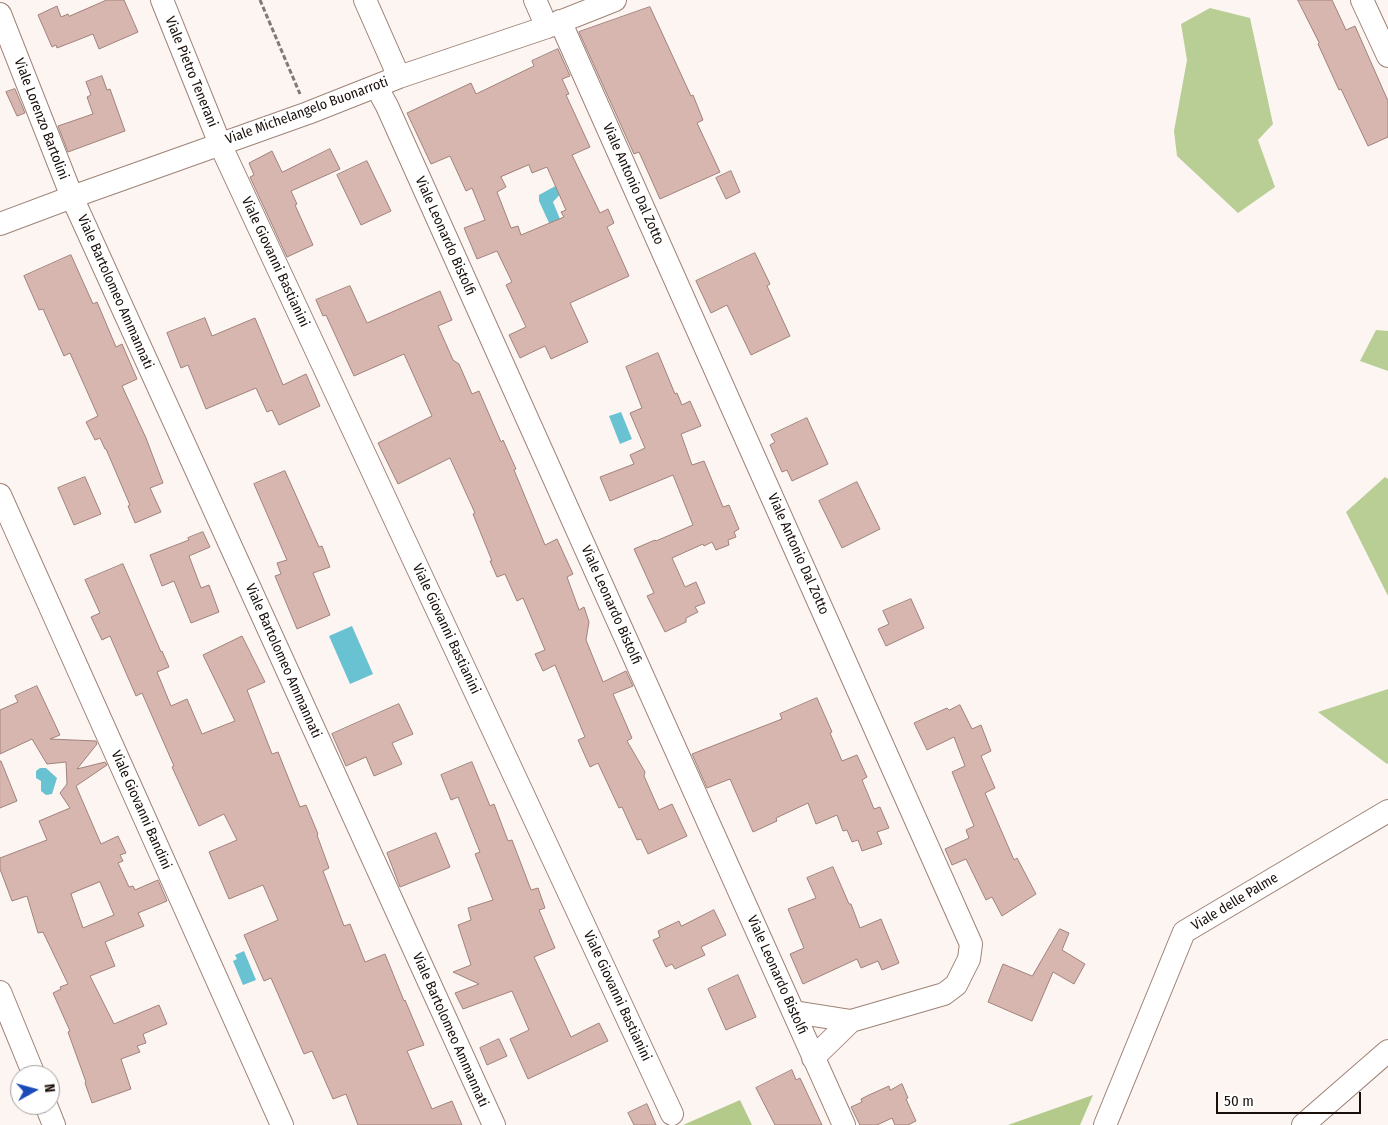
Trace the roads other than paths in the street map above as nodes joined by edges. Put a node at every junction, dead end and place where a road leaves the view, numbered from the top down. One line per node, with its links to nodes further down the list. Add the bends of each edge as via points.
1 (162, 0): 11 (street, Viale Pietro Tenerani)
2 (365, 0): 9 (street)
3 (535, 0): 7 (street, Viale Antonio Dal Zotto)
4 (615, 0): 7 (street, Viale Michelangelo Buonarroti)
5 (1362, 0): 8 (street)
6 (0, 14): 12 (street, Viale Lorenzo Bartolini)
7 (554, 24): 9 (street, Viale Michelangelo Buonarroti); 18 (street, Viale Antonio Dal Zotto, via 971,944 969,959 956,985 944,994)
8 (1388, 56)
9 (399, 77): 10 (street, Viale Michelangelo Buonarroti)
10 (376, 86): 11 (street, Viale Michelangelo Buonarroti, via 308,114); 17 (street, Viale Leonardo Bistolfi)
11 (220, 144): 12 (street, Viale Michelangelo Buonarroti); 22 (street, Viale Giovanni Bastianini)
12 (72, 197): 13 (street, Viale Michelangelo Buonarroti); 24 (street, Viale Bartolomeo Ammannati)
13 (0, 224)
14 (0, 494): 23 (street, Viale Giovanni Bandini)
15 (1388, 812): 26 (street, Viale delle Palme, via 1184,932)
16 (0, 992): 21 (street)
17 (794, 1012): 18 (street, Viale Antonio Dal Zotto); 20 (street, Viale Leonardo Bistolfi)
18 (851, 1021): 20 (street, Viale Antonio Dal Zotto)
19 (1388, 1051): 27 (street)
20 (814, 1058): 25 (street, Viale Leonardo Bistolfi)
21 (30, 1065)
22 (672, 1114)
23 (282, 1125)
24 (494, 1125)
25 (844, 1125)
26 (1105, 1125)
27 (1303, 1125)

